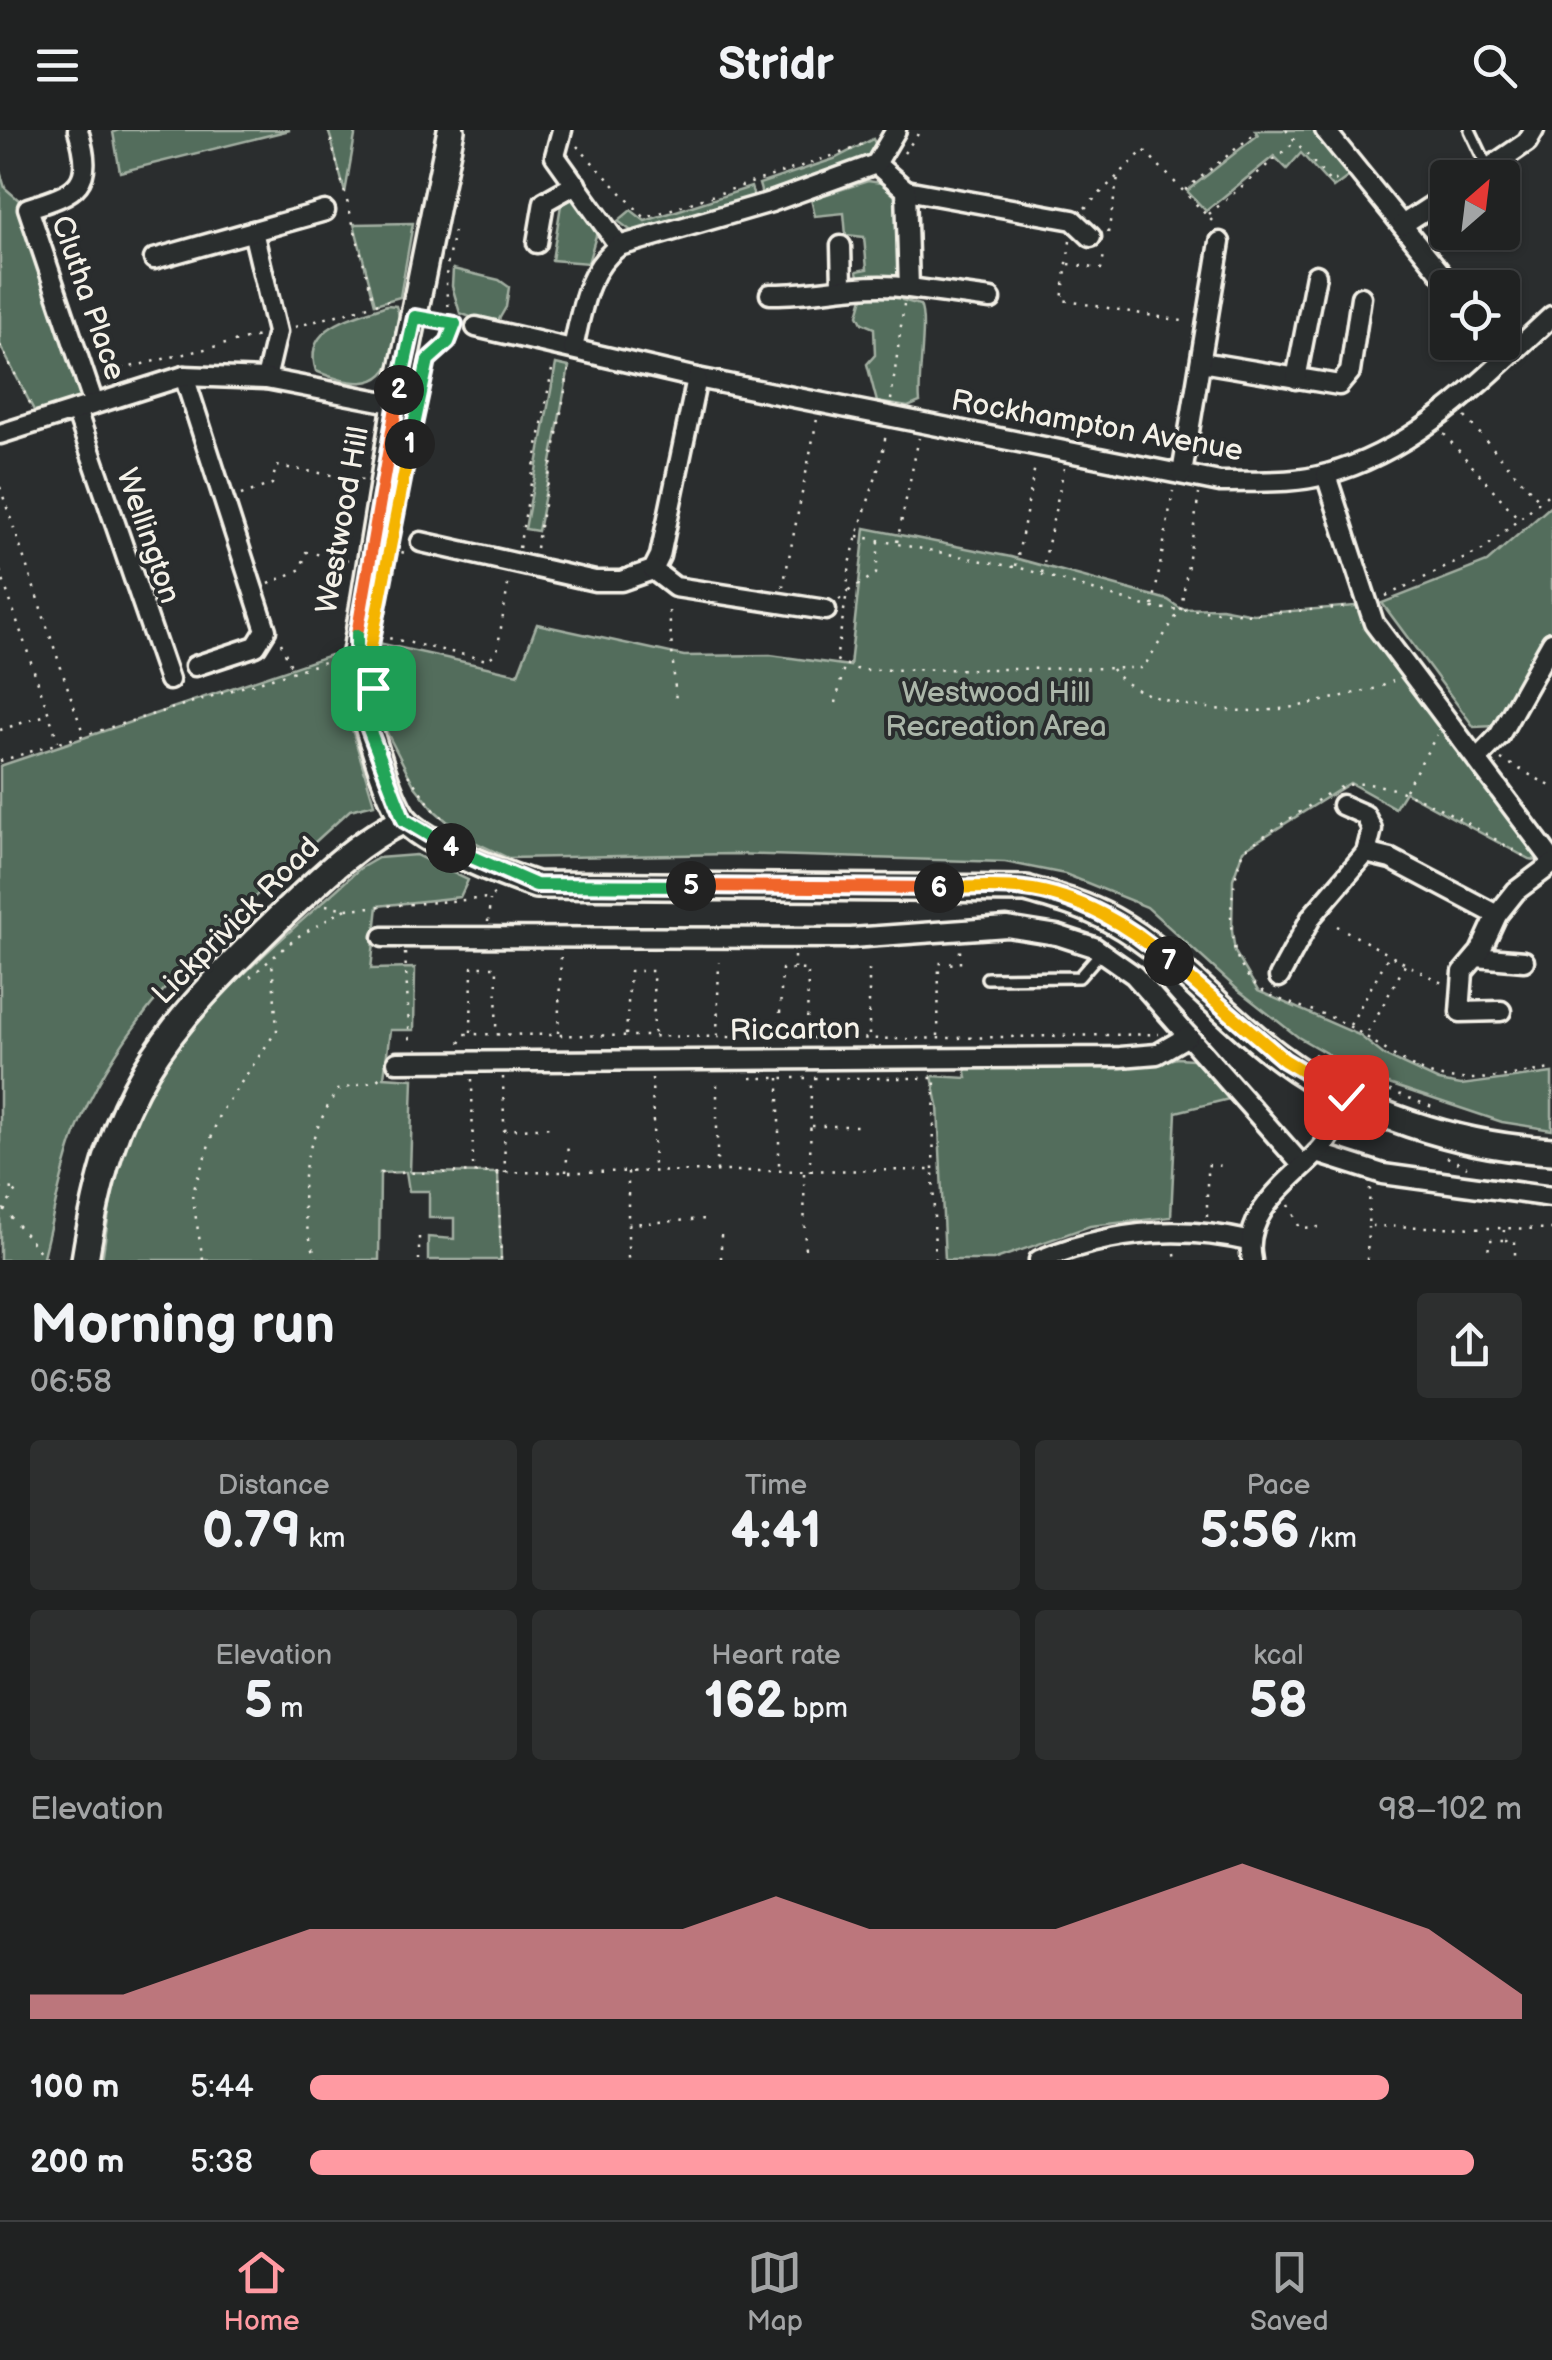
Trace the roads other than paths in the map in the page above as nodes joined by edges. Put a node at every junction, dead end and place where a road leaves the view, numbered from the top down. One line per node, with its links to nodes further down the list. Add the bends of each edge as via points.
1 (78, 130): 41 (street, Clutha Place, via 81,184 28,208 85,378)
2 (452, 130): 40 (street, Westwood Hill)
3 (1325, 130): 15 (street)
4 (1470, 130): 8 (lane)
5 (1534, 130): 9 (street, via 1528,142)
6 (886, 131): 10 (street)
7 (568, 136): 11 (street, via 554,156)
8 (1477, 160)
9 (1499, 160)
10 (876, 164): 12 (street); 20 (street)
11 (576, 184): 19 (street, via 544,202); 20 (street)
12 (906, 190): 17 (street, via 1073,220); 26 (street)
13 (1430, 207): 15 (street)
14 (325, 212): 16 (street)
15 (1402, 225): 23 (street)
16 (253, 231): 22 (street); 38 (street, via 276,332)
17 (1091, 236)
18 (1220, 242): 35 (street)
19 (537, 244)
20 (619, 246): 33 (street, via 600,260)
21 (841, 246): 25 (street)
22 (154, 258)
23 (1438, 270)
24 (1316, 275): 39 (street)
25 (842, 284): 26 (street); 27 (street)
26 (909, 288): 29 (street)
27 (770, 294)
28 (1361, 297): 39 (street, via 1350,372 1339,385)
29 (991, 299)
30 (1552, 316): 32 (street, Rockhampton Avenue)
31 (476, 327): 33 (street, Rockhampton Avenue)
32 (1520, 338)
33 (565, 346): 37 (street, Rockhampton Avenue)
34 (1493, 360): 44 (street, Rockhampton Avenue, via 1432,421 1374,458)
35 (1201, 362): 39 (street); 43 (street)
36 (184, 376): 38 (street); 41 (street); 49 (street, via 266,630 256,646)
37 (697, 378): 43 (street, Rockhampton Avenue); 46 (street)
38 (266, 379): 40 (street)
39 (1296, 379)
40 (396, 404): 53 (street, Westwood Hill, via 354,665 357,698)
41 (85, 407): 42 (street); 50 (street, Wellington)
42 (0, 434)
43 (1179, 473): 44 (street, Rockhampton Avenue, via 1286,481)
44 (1326, 475): 51 (street, via 1374,622)
45 (421, 542): 46 (street, via 621,581)
46 (653, 570): 47 (street, via 675,587)
47 (826, 610)
48 (1552, 642): 51 (street)
49 (194, 666)
50 (169, 680)
51 (1488, 758): 55 (street)
52 (1342, 804): 54 (street, via 1365,816 1372,829)
53 (404, 820): 66 (street, via 465,857 536,885 1026,889 1072,902 1160,953 1284,1060); 72 (street, Lickprivick Road, via 372,837 298,901 220,976 147,1064 108,1144)
54 (1366, 853): 56 (street, via 1391,859); 61 (street, via 1312,916)
55 (1547, 862): 56 (street)
56 (1498, 915): 59 (street)
57 (384, 936): 58 (street, via 852,938 1007,926 1056,934)
58 (1101, 952): 62 (lane, via 1079,976); 64 (street, via 1134,975)
59 (1476, 957): 60 (street); 63 (street, via 1463,972 1460,1012)
60 (1524, 961)
61 (1279, 977)
62 (987, 978)
63 (1501, 1011)
64 (1182, 1040): 65 (street, Riccarton, via 1157,1054 1120,1057 717,1068); 69 (street)
65 (397, 1062)
66 (1346, 1097): 67 (street, via 1480,1142); 68 (street)
67 (1552, 1152)
68 (1318, 1153): 69 (street); 70 (street, via 1476,1190)
69 (1302, 1165): 71 (street, via 1274,1193)
70 (1552, 1197)
71 (1248, 1241): 73 (street, via 1220,1234 1122,1234); 74 (street)
72 (85, 1260)
73 (1040, 1260)
74 (1252, 1260)

